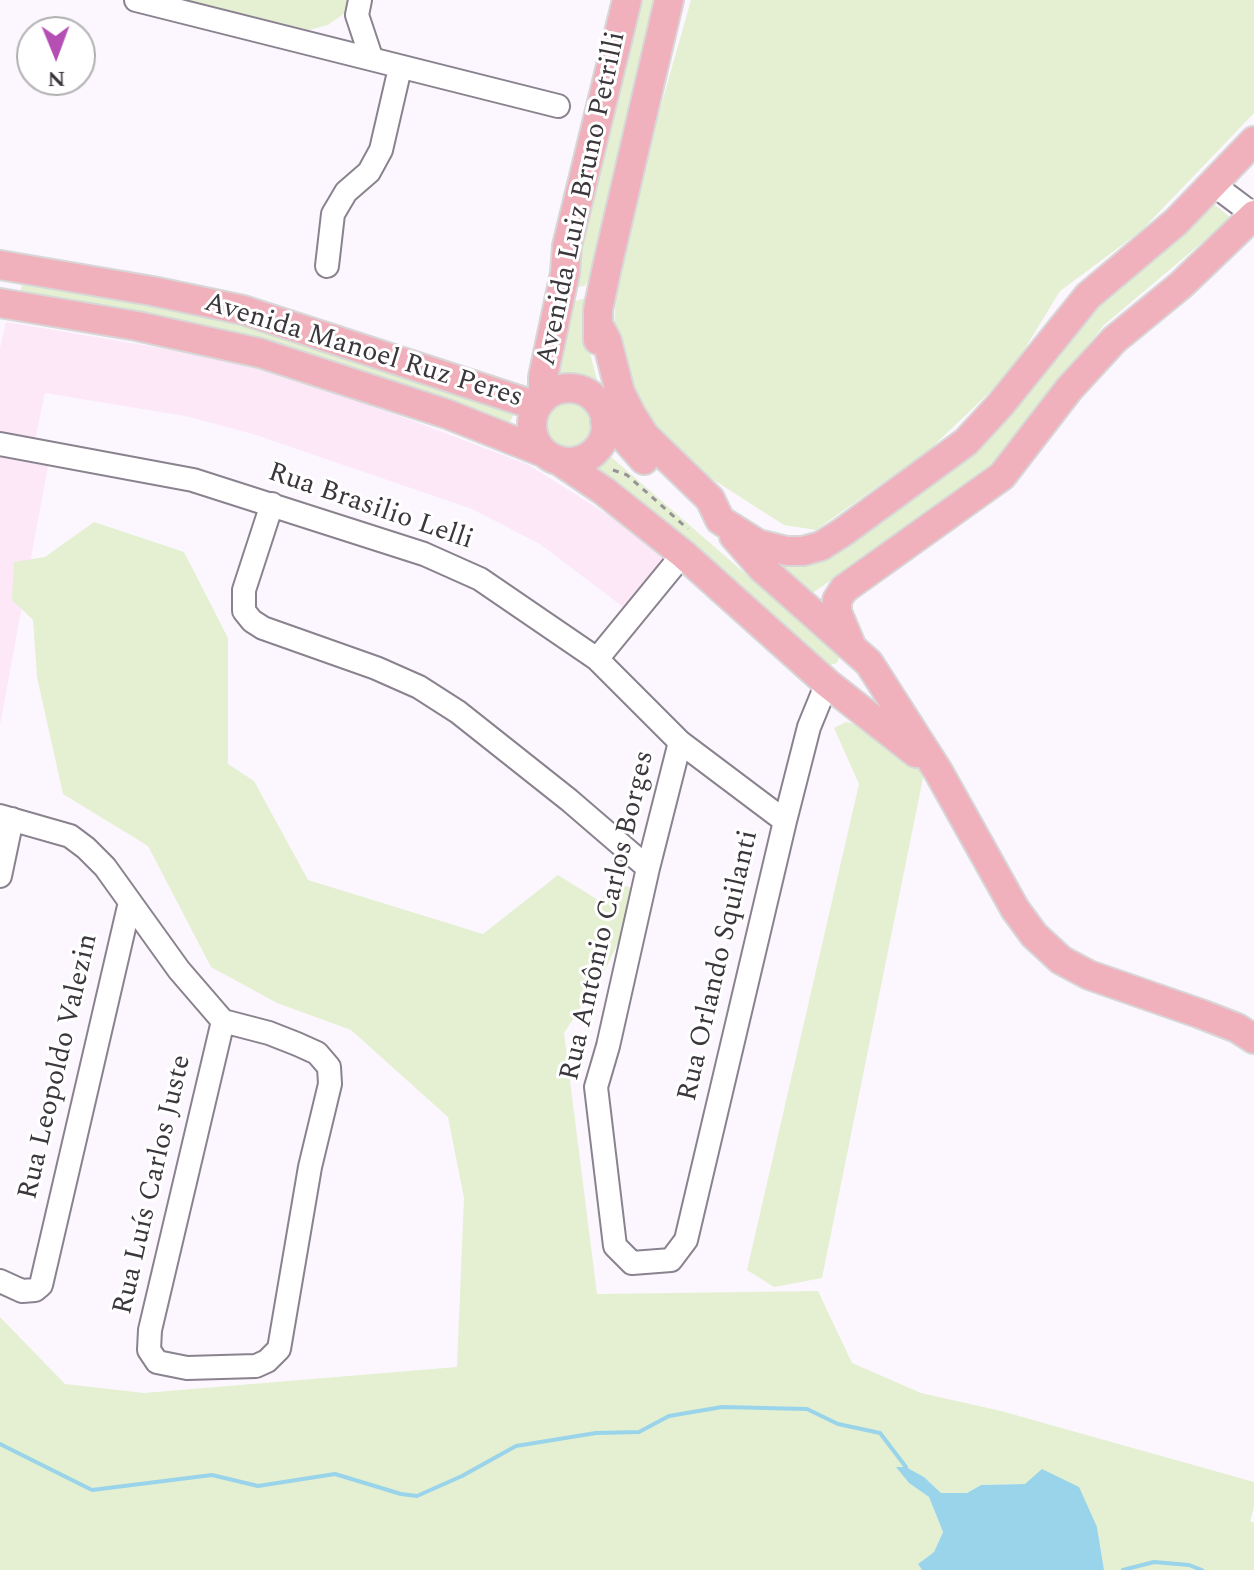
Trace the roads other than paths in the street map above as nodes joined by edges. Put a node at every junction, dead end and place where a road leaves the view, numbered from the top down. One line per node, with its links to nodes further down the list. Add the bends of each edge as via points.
1 (136, 0): 5 (street)
2 (627, 0): 13 (main road, Avenida Luiz Bruno Petrilli)
3 (669, 0): 16 (main road, Avenida Luiz Bruno Petrilli)
4 (359, 8): 5 (street); 6 (street)
5 (326, 46): 6 (street)
6 (371, 57): 7 (street)
7 (400, 68): 8 (street); 15 (street, via 381,150 333,214)
8 (558, 106)
9 (1254, 141): 10 (main road)
10 (1214, 185): 11 (street); 26 (main road, via 1088,296 966,442 843,532 821,546 787,551 758,544)
11 (1254, 215): 28 (main road, via 1114,340 1002,476 844,589 837,612)
12 (0, 255): 18 (main road, via 203,289)
13 (566, 260): 16 (main road, via 570,288 579,294); 20 (main road, via 557,267 528,376 502,381 402,355); 21 (main road, Avenida Luiz Bruno Petrilli)
14 (0, 265): 18 (main road, Avenida Manoel Ruz Peres)
15 (327, 266)
16 (603, 287): 19 (main road, Avenida Luiz Bruno Petrilli)
17 (0, 303): 24 (main road, Avenida Manoel Ruz Peres, via 260,353 447,414)
18 (243, 310): 20 (main road, Avenida Manoel Ruz Peres)
19 (598, 324): 22 (main road, Avenida Luiz Bruno Petrilli); 26 (main road, via 631,414 645,436 710,499)
20 (378, 355): 21 (main road, Avenida Manoel Ruz Peres)
21 (540, 402): 22 (main road, via 559,389 577,389 593,397); 24 (main road, via 532,430)
22 (604, 417): 24 (main road, via 603,439 592,453 575,461); 26 (main road, via 671,484)
23 (0, 444): 25 (street, Rua Brasilio Lelli, via 193,480)
24 (551, 457): 27 (main road, Avenida Manoel Ruz Peres)
25 (272, 504): 29 (street, Rua Brasilio Lelli, via 424,554 480,579); 35 (street, via 245,583 244,611 263,628 419,687 458,712)
26 (720, 520): 28 (main road, via 762,568)
27 (683, 554): 29 (street); 30 (main road, Avenida Manoel Ruz Peres)
28 (850, 644): 30 (main road); 32 (main road, via 869,663)
29 (597, 659): 31 (street, Rua Brasilio Lelli)
30 (827, 683): 32 (main road, Avenida Manoel Ruz Peres); 34 (street, Rua Orlando Squilanti, via 809,727)
31 (680, 742): 34 (street, Rua Brasilio Lelli); 35 (street, Rua Antônio Carlos Borges)
32 (938, 771): 39 (main road, via 1015,909 1061,960)
33 (6, 817): 36 (street); 37 (street, via 70,836 105,867)
34 (785, 821): 40 (street, Rua Orlando Squilanti, via 686,1240 671,1260 632,1263)
35 (648, 868): 40 (street, Rua Antônio Carlos Borges, via 596,1087)
36 (0, 876)
37 (130, 902): 38 (street); 41 (street, Rua Leopoldo Valezin, via 41,1285 18,1291)
38 (223, 1021): 38 (street, Rua Luís Carlos Juste, via 317,1053 330,1073 328,1095 310,1167 282,1344 272,1358 256,1366 187,1368 157,1362 149,1350 150,1330)
39 (1254, 1039)
40 (615, 1246)
41 (0, 1281)

